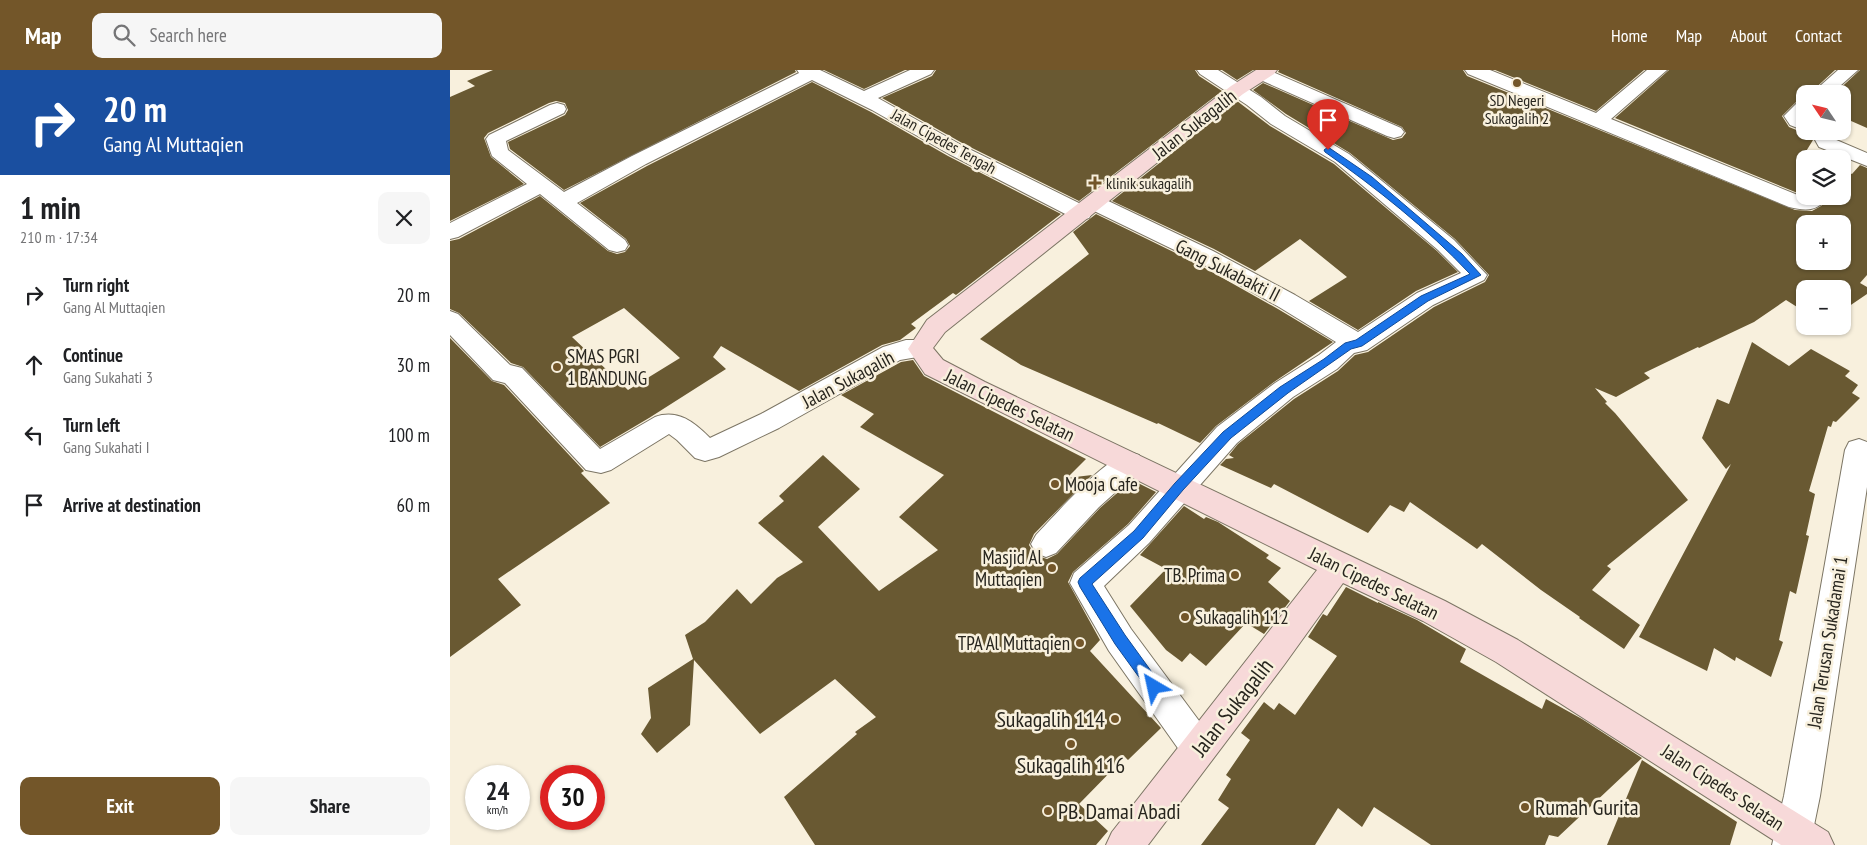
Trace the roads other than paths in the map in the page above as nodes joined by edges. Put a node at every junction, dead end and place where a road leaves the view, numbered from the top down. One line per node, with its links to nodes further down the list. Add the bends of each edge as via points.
1 (925, 70): 10 (street)
2 (1206, 70): 9 (street)
3 (1474, 70): 12 (street)
4 (1658, 70): 12 (street)
5 (1848, 70): 8 (street)
6 (809, 72): 10 (street, Jalan Cipedes Tengah); 18 (street)
7 (1265, 72): 9 (street, Jalan Sukagalih); 13 (street)
8 (1830, 85)
9 (1237, 90): 20 (street, Jalan Sukagalih); 24 (street, via 1278,120 1349,163 1446,245 1476,275 1424,299)
10 (864, 98): 20 (street, Jalan Cipedes Tengah, via 956,150)
11 (557, 109): 17 (street, via 496,139 499,152)
12 (1598, 121): 19 (street)
13 (1394, 132)
14 (1824, 140): 15 (street)
15 (1865, 157): 16 (street)
16 (1851, 167)
17 (542, 185): 18 (street); 21 (street)
18 (562, 202): 22 (street)
19 (1796, 202)
20 (1088, 208): 24 (street, Gang Sukabakti II, via 1221,265); 25 (street, Jalan Sukagalih, via 936,326)
21 (450, 232)
22 (616, 245)
23 (450, 320): 25 (street, Jalan Sukagalih, via 502,373 513,375 596,462 670,422 677,424 705,450 719,446 892,353)
24 (1358, 344): 28 (street, via 1348,345 1227,435)
25 (920, 348): 27 (street, Jalan Cipedes Selatan, via 934,367)
26 (1859, 450): 32 (street, Jalan Terusan Sukadamai 1, via 1802,796)
27 (1129, 463): 28 (street, Jalan Cipedes Selatan); 29 (street)
28 (1179, 487): 30 (street, Jalan Cipedes Selatan); 31 (street, via 1139,534 1084,582 1120,640)
29 (1046, 544)
30 (1338, 566): 31 (street, Jalan Sukagalih); 32 (street, Jalan Cipedes Selatan, via 1434,611 1507,651 1674,755)
31 (1199, 749): 33 (street, Jalan Sukagalih)
32 (1800, 841)
33 (1125, 845)

